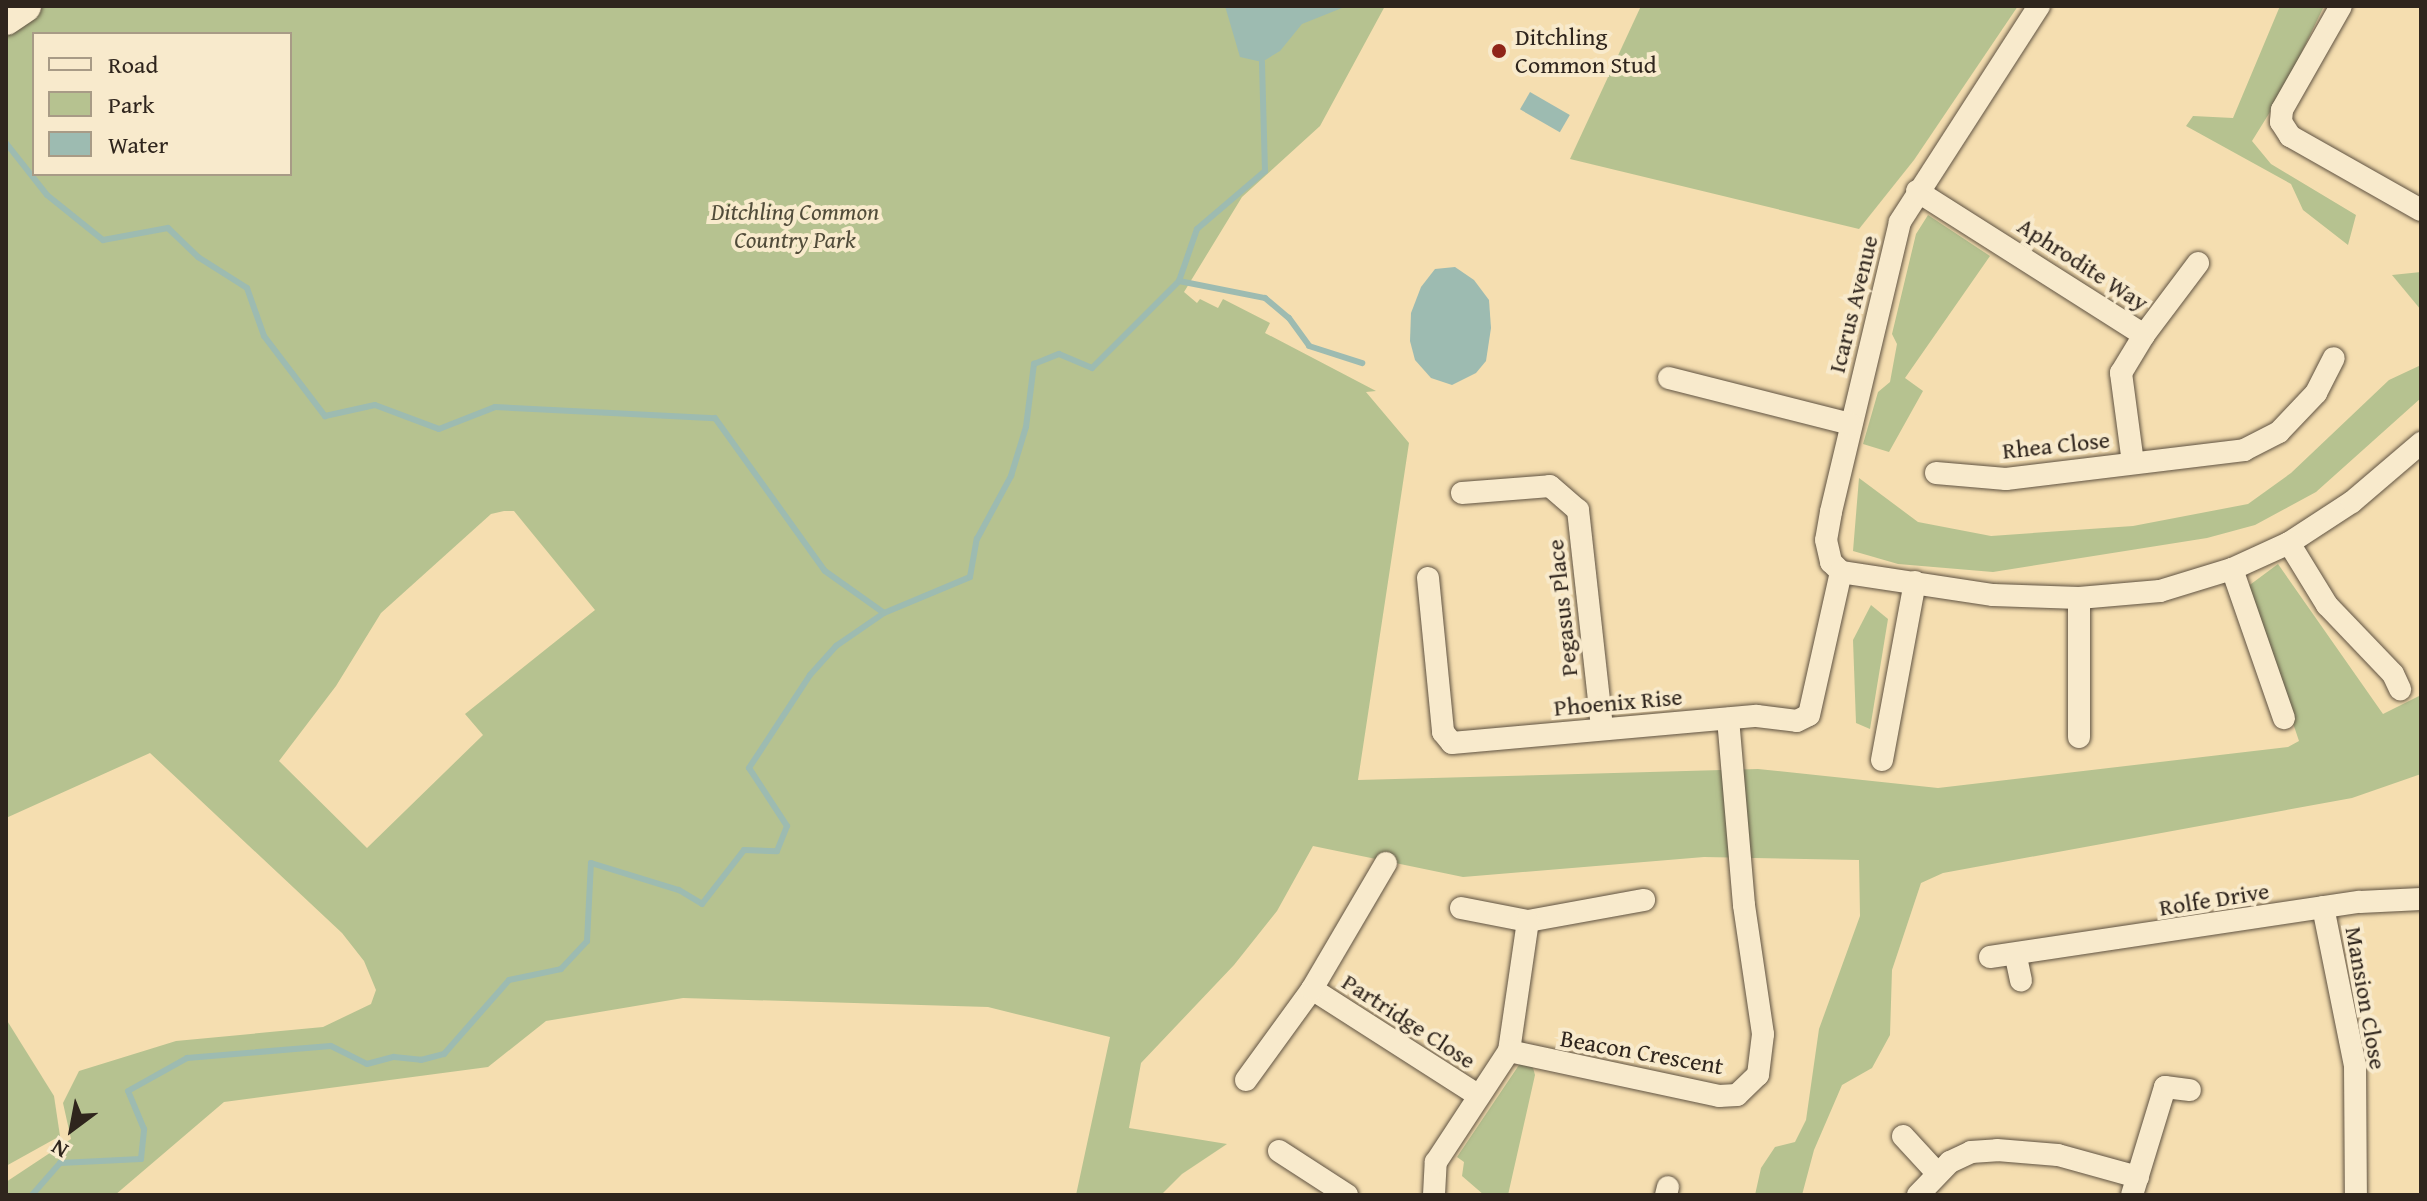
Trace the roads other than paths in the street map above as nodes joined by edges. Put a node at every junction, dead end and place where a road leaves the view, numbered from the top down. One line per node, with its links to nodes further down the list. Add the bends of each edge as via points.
1 (25, 6): 4 (main road)
2 (2039, 6): 5 (street, Icarus Avenue)
3 (2341, 6): 6 (street, via 2282,110 2281,122 2290,136)
4 (6, 19)
5 (1917, 191): 8 (street, Aphrodite Way); 11 (street, Icarus Avenue, via 1900,222)
6 (2421, 210)
7 (2198, 263): 8 (street, Aphrodite Way)
8 (2144, 335): 13 (street, Rhea Close, via 2121,373)
9 (2334, 358): 13 (street, Rhea Close, via 2316,393 2279,432 2244,450)
10 (1669, 378): 11 (street)
11 (1851, 424): 18 (street, Icarus Avenue, via 1826,540 1831,562)
12 (2421, 443): 16 (street, via 2352,502)
13 (2133, 463): 14 (street, Rhea Close, via 2006,479)
14 (1936, 473)
15 (1462, 493): 25 (street, Pegasus Place, via 1550,486 1578,510)
16 (2289, 543): 17 (street); 22 (street, via 2327,605 2393,674)
17 (2232, 569): 21 (street, via 2160,591); 23 (street)
18 (1841, 572): 20 (street); 24 (street, Phoenix Rise, via 1809,715 1797,721)
19 (1428, 578): 25 (street, Phoenix Rise, via 1443,732 1452,743)
20 (1915, 582): 21 (street, via 1993,595); 27 (street)
21 (2079, 598): 26 (street)
22 (2400, 689)
23 (2284, 718)
24 (1728, 719): 25 (street, Phoenix Rise); 38 (street, Beacon Crescent, via 1744,905 1763,1034 1758,1075 1737,1095 1719,1096)
25 (1602, 729)
26 (2079, 737)
27 (1882, 760)
28 (1386, 863): 37 (street, Partridge Close)
29 (2421, 899): 31 (street, Rolfe Drive)
30 (1644, 900): 33 (street)
31 (2323, 907): 35 (street, Rolfe Drive); 49 (street, Mansion Close, via 2355,1065)
32 (1461, 908): 33 (street)
33 (1528, 921): 38 (street)
34 (1990, 957): 35 (street, Rolfe Drive)
35 (2016, 957): 36 (street)
36 (2021, 980)
37 (1312, 989): 39 (street, Partridge Close); 41 (street, Partridge Close)
38 (1509, 1051): 41 (street)
39 (1246, 1080)
40 (2190, 1090): 45 (street, via 2165,1087)
41 (1479, 1096): 47 (street, via 1436,1162)
42 (1903, 1136): 44 (street)
43 (1279, 1151): 46 (street)
44 (1937, 1173): 45 (street, via 1971,1152 1997,1150 2058,1155); 48 (street)
45 (2135, 1186)
46 (1347, 1195)
47 (1434, 1195)
48 (1918, 1195)
49 (2356, 1195)

